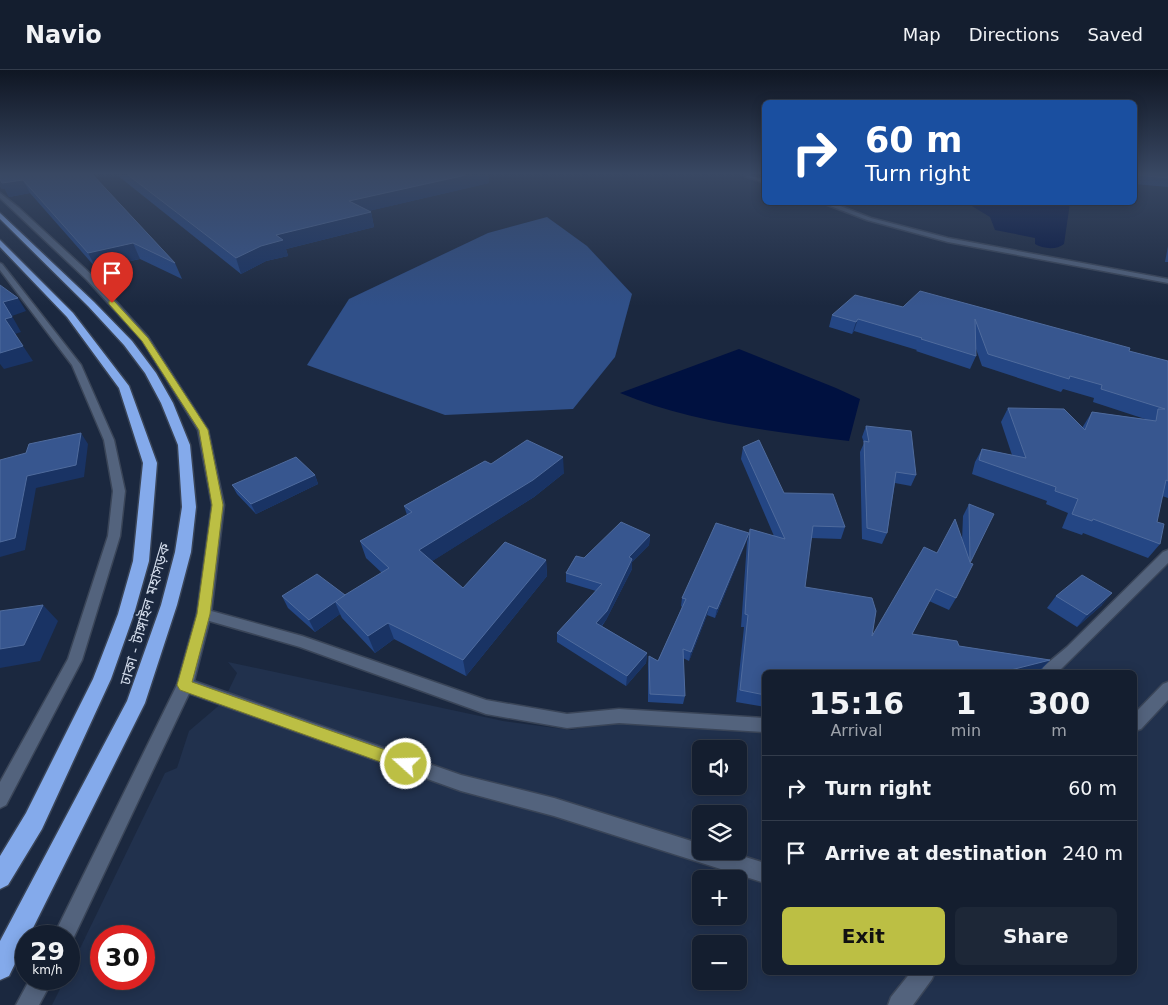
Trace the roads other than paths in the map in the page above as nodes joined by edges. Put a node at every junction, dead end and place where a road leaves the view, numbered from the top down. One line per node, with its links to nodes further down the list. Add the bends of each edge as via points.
1 (4, 219): 18 (highway, ঢাকা - টাঙ্গাইল মহাসড়ক, via 128,343 150,373 167,403 184,445 188,507 183,552 136,703)
2 (27, 219): 8 (main road, via 90,278 145,340 203,430 218,505)
3 (868, 219): 6 (main road, via 948,240)
4 (0, 242): 16 (highway, ঢাকা - টাঙ্গাইল মহাসড়ক, via 70,315 124,388 150,463 141,561 126,614 102,679 34,821)
5 (0, 266): 14 (main road, via 76,365 109,440 119,491 114,536 75,660)
6 (1168, 281)
7 (1168, 554): 9 (main road)
8 (204, 614): 10 (main road); 13 (main road, via 302,642 486,707 567,720 620,716)
9 (1050, 670)
10 (184, 685): 15 (main road, via 461,783 554,807); 17 (main road)
11 (1168, 689): 12 (main road)
12 (1137, 722)
13 (762, 725)
14 (0, 799)
15 (762, 872)
16 (0, 877)
17 (69, 925)
18 (0, 967)
19 (923, 975): 22 (main road)
20 (36, 990): 21 (main road)
21 (27, 1005)
22 (900, 1005)

